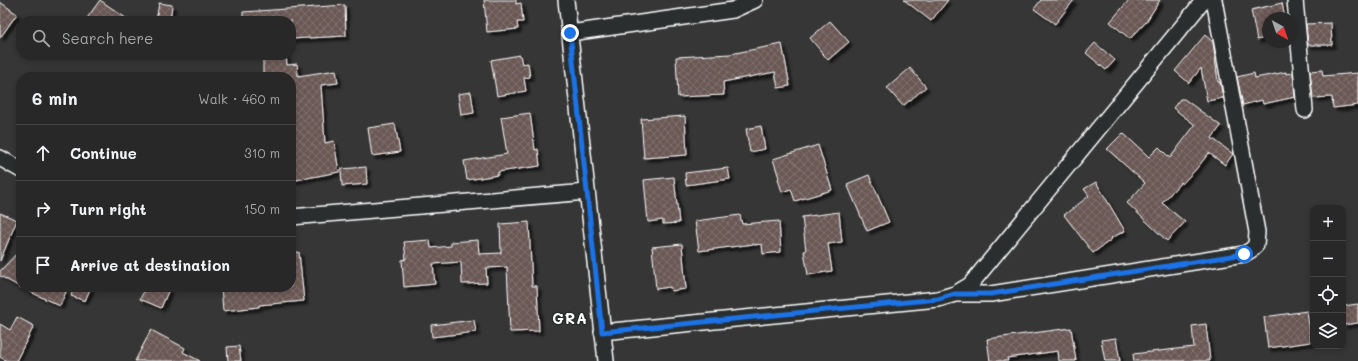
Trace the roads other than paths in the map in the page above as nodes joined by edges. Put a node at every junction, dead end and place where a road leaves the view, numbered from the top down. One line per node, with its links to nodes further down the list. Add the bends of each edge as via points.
1 (566, 0): 6 (street)
2 (755, 0): 6 (street, via 733,10)
3 (1204, 0): 12 (street, via 970,285)
4 (1214, 0): 12 (street, via 1257,232 1256,245 1244,254 991,294)
5 (1295, 0): 7 (street)
6 (570, 33): 10 (street)
7 (1305, 110)
8 (0, 158): 9 (street)
9 (16, 167)
10 (587, 192): 11 (street); 13 (street)
11 (296, 218)
12 (955, 294): 13 (street, via 938,299)
13 (602, 332): 14 (street)
14 (606, 361)

